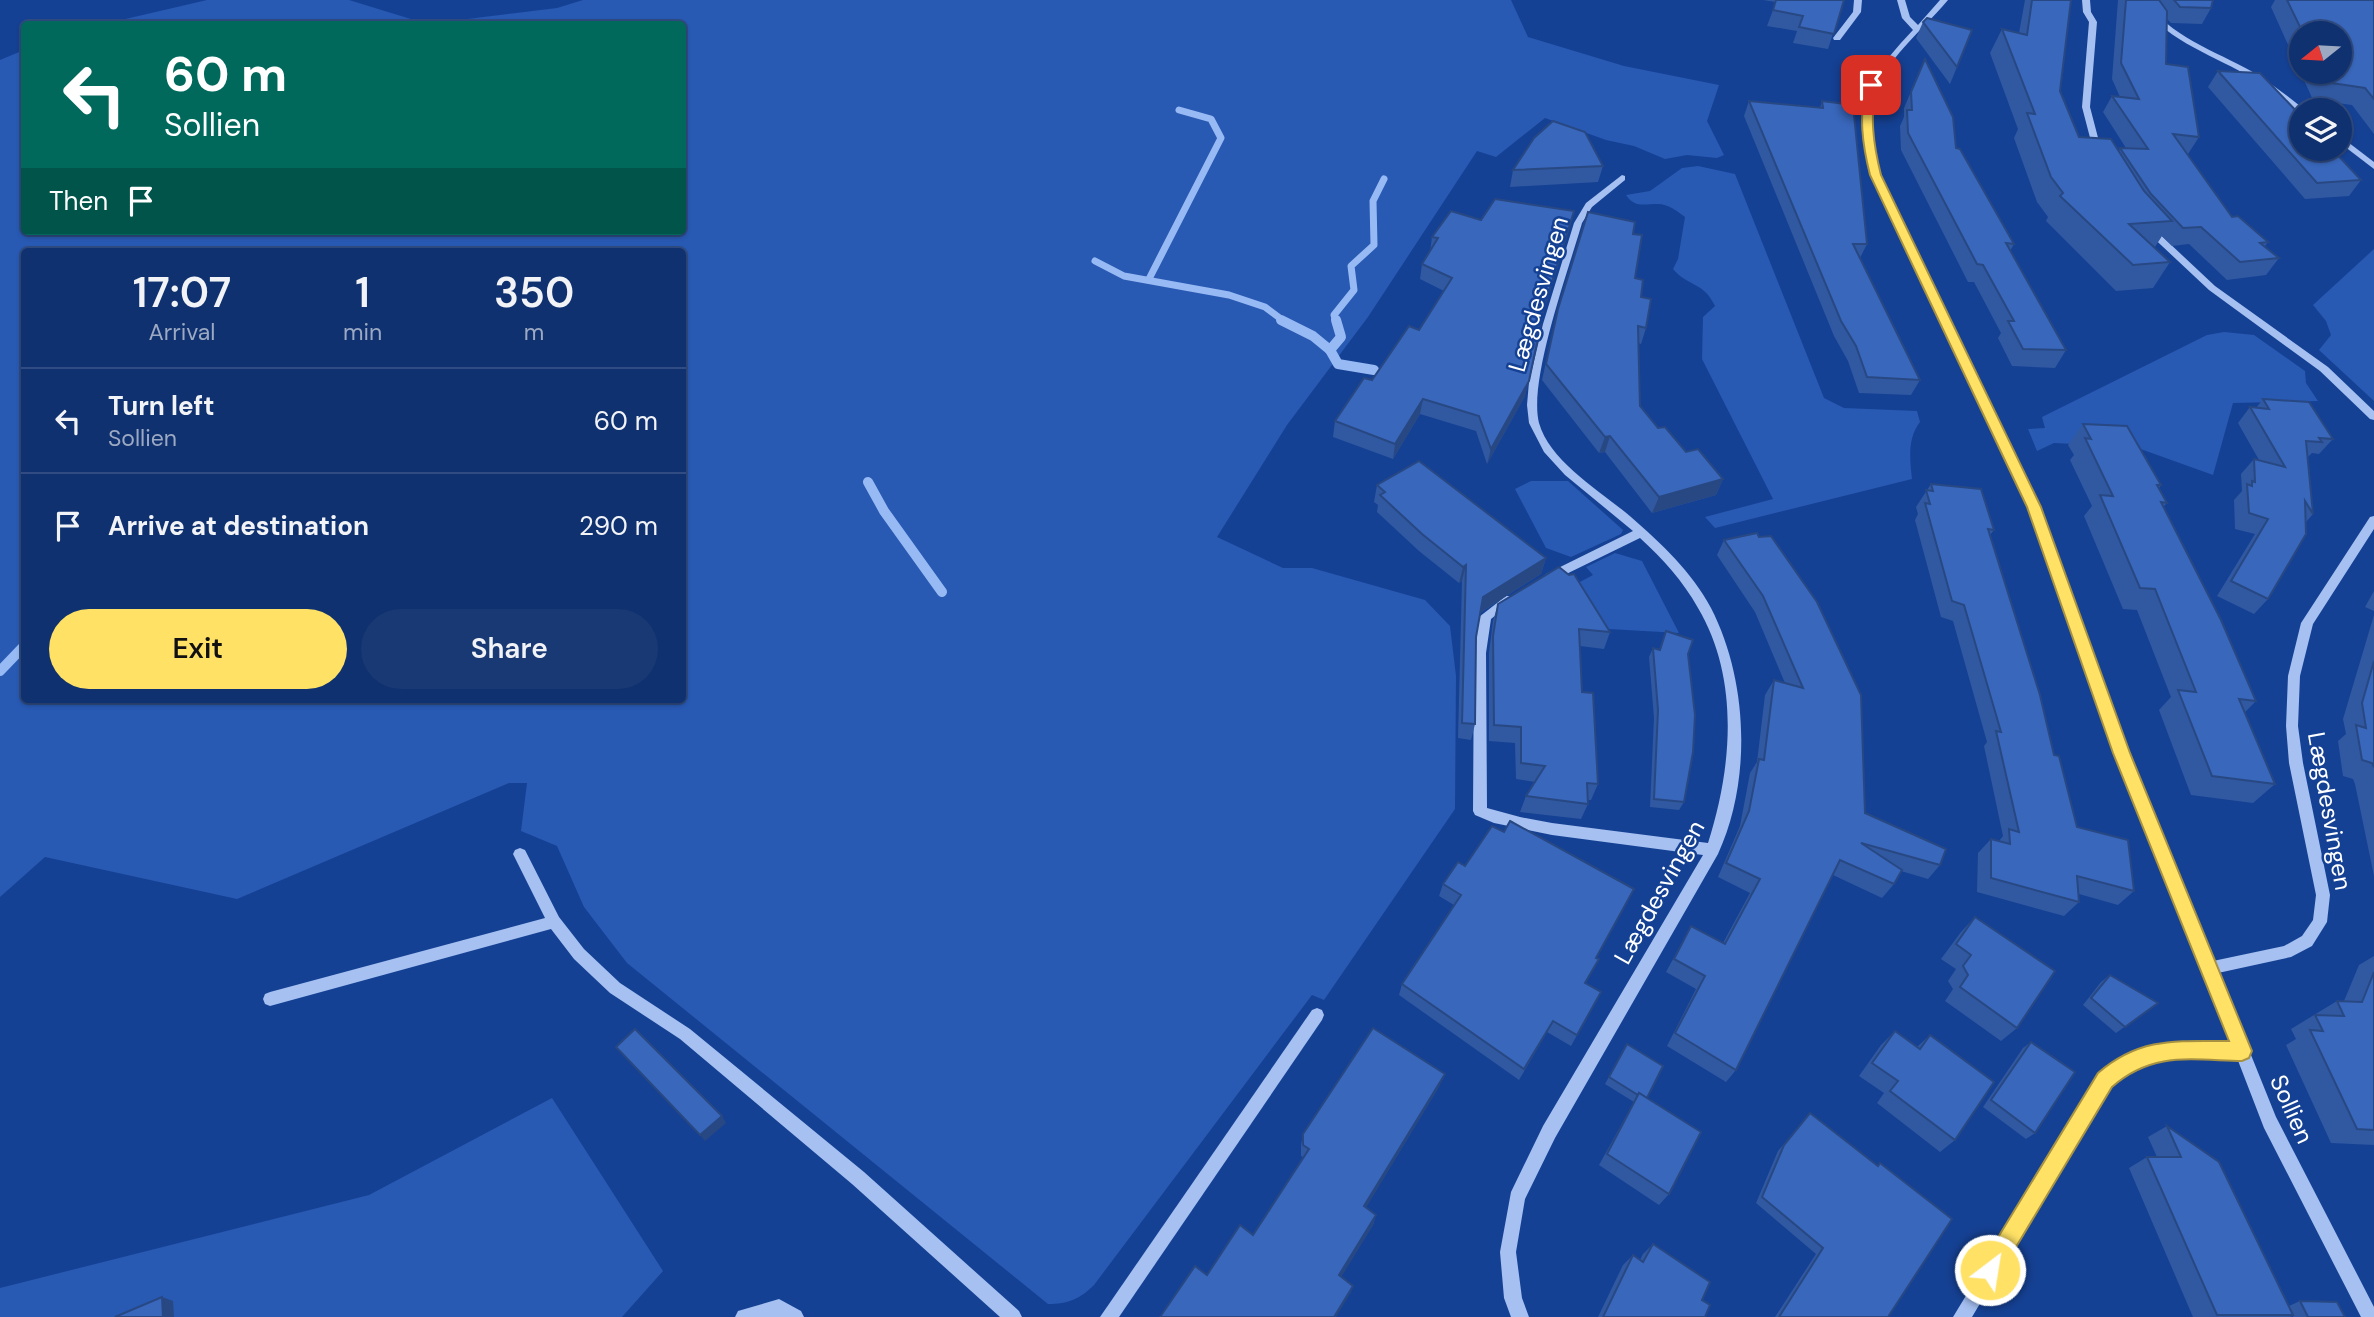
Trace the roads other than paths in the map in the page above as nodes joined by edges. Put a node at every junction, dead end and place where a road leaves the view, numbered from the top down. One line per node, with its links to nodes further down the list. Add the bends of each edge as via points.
1 (1858, 0): 7 (street, via 1857,12)
2 (1901, 0): 6 (street, via 1906,18)
3 (1944, 0): 6 (street, Sollien)
4 (2086, 0): 10 (street, via 2094,22 2087,114)
5 (2144, 0): 8 (street, via 2167,28 2250,74)
6 (1917, 29): 20 (street, Sollien, via 1877,75 1869,94 1868,146 1876,175 2034,507 2122,753)
7 (1837, 38)
8 (2289, 102)
9 (2352, 149): 11 (street)
10 (2103, 166)
11 (2374, 166)
12 (1622, 178): 16 (street, Lægdesvingen, via 1590,205 1578,223 1541,350 1532,408 1535,425 1561,465)
13 (2140, 218): 14 (street, via 2213,288 2324,369)
14 (2374, 417)
15 (2374, 520): 20 (street, Lægdesvingen, via 2307,623 2294,676 2292,726 2323,895 2320,922 2308,941 2286,952)
16 (1640, 533): 17 (street, Lægdesvingen, via 1685,578 1723,653 1731,685 1734,771); 17 (street, via 1533,586 1485,617 1480,653 1480,811 1520,823)
17 (1713, 850): 28 (street, Lægdesvingen, via 1549,1132 1517,1198 1508,1252)
18 (520, 854): 19 (street)
19 (554, 922): 21 (street); 24 (street, via 615,988 696,1042 858,1178)
20 (2209, 968): 23 (street, Sollien)
21 (270, 999)
22 (1317, 1015): 27 (street)
23 (2242, 1051): 29 (street, via 2166,1050 2122,1065 2105,1080); 30 (street, Sollien, via 2270,1122)
24 (1011, 1316)
25 (744, 1317): 26 (street, via 779,1308)
26 (795, 1317)
27 (1109, 1317)
28 (1520, 1317)
29 (1962, 1317)
30 (2370, 1317)

